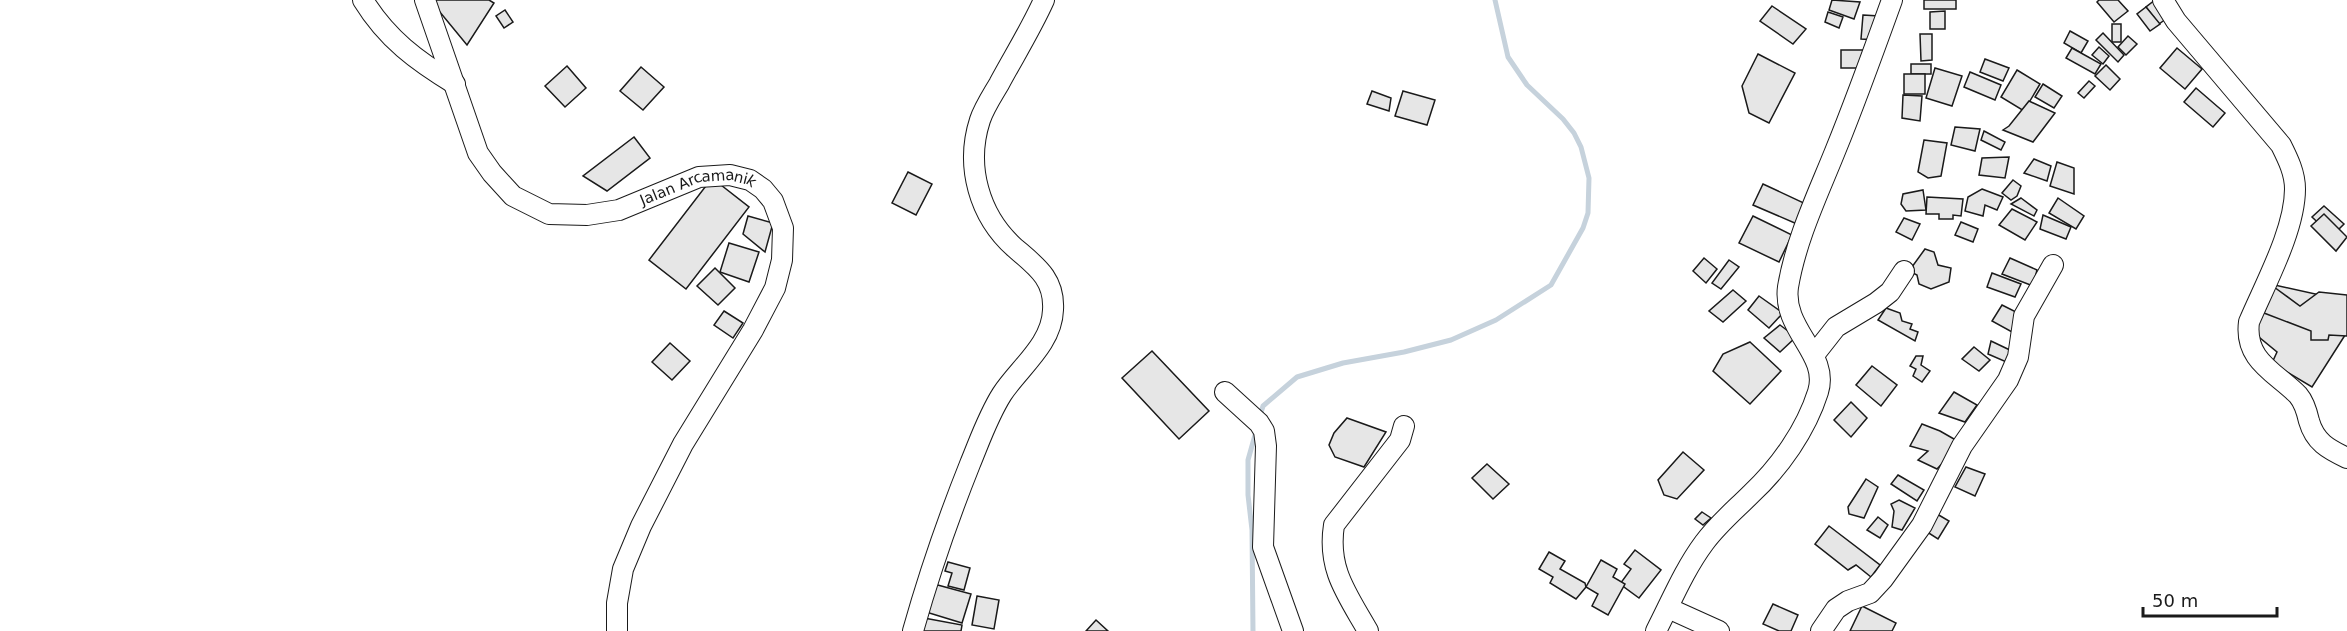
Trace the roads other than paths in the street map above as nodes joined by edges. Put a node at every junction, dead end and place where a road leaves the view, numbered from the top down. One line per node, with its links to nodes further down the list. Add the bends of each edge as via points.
1 (363, 0): 6 (street, via 390,36 417,61)
2 (425, 0): 6 (street, Jalan Arcamanik)
3 (1044, 0): 15 (street, via 980,121 973,160 977,190 987,214 1012,246 1041,269 1050,286 1054,309 1051,327 987,419 930,568)
4 (1892, 0): 9 (street, via 1860,92 1803,230 1789,285 1790,315)
5 (2163, 0): 12 (street, via 2176,21 2281,145 2291,164 2295,187 2293,214 2247,334 2251,348 2265,367 2299,396 2318,441)
6 (455, 84): 14 (street, Jalan Arcamanik, via 478,153 492,173 513,196 549,214 587,215 619,210 699,177 730,175 750,180 763,189 783,228 776,288 682,444 623,569)
7 (2053, 265): 20 (street, via 2024,316 2018,357 2008,380 1962,446 1922,525 1870,593 1836,609)
8 (1904, 271): 9 (street, via 1890,292 1836,327)
9 (1814, 355): 13 (street, via 1820,373 1819,389 1803,425 1769,476 1723,519 1704,544)
10 (1225, 392): 16 (street, via 1264,431 1263,547)
11 (1404, 426): 17 (street, via 1400,440 1334,525 1333,560 1339,580)
12 (2347, 458)
13 (1668, 608): 18 (street); 19 (street)
14 (617, 631)
15 (913, 631)
16 (1293, 631)
17 (1368, 631)
18 (1656, 631)
19 (1719, 631)
20 (1821, 631)

